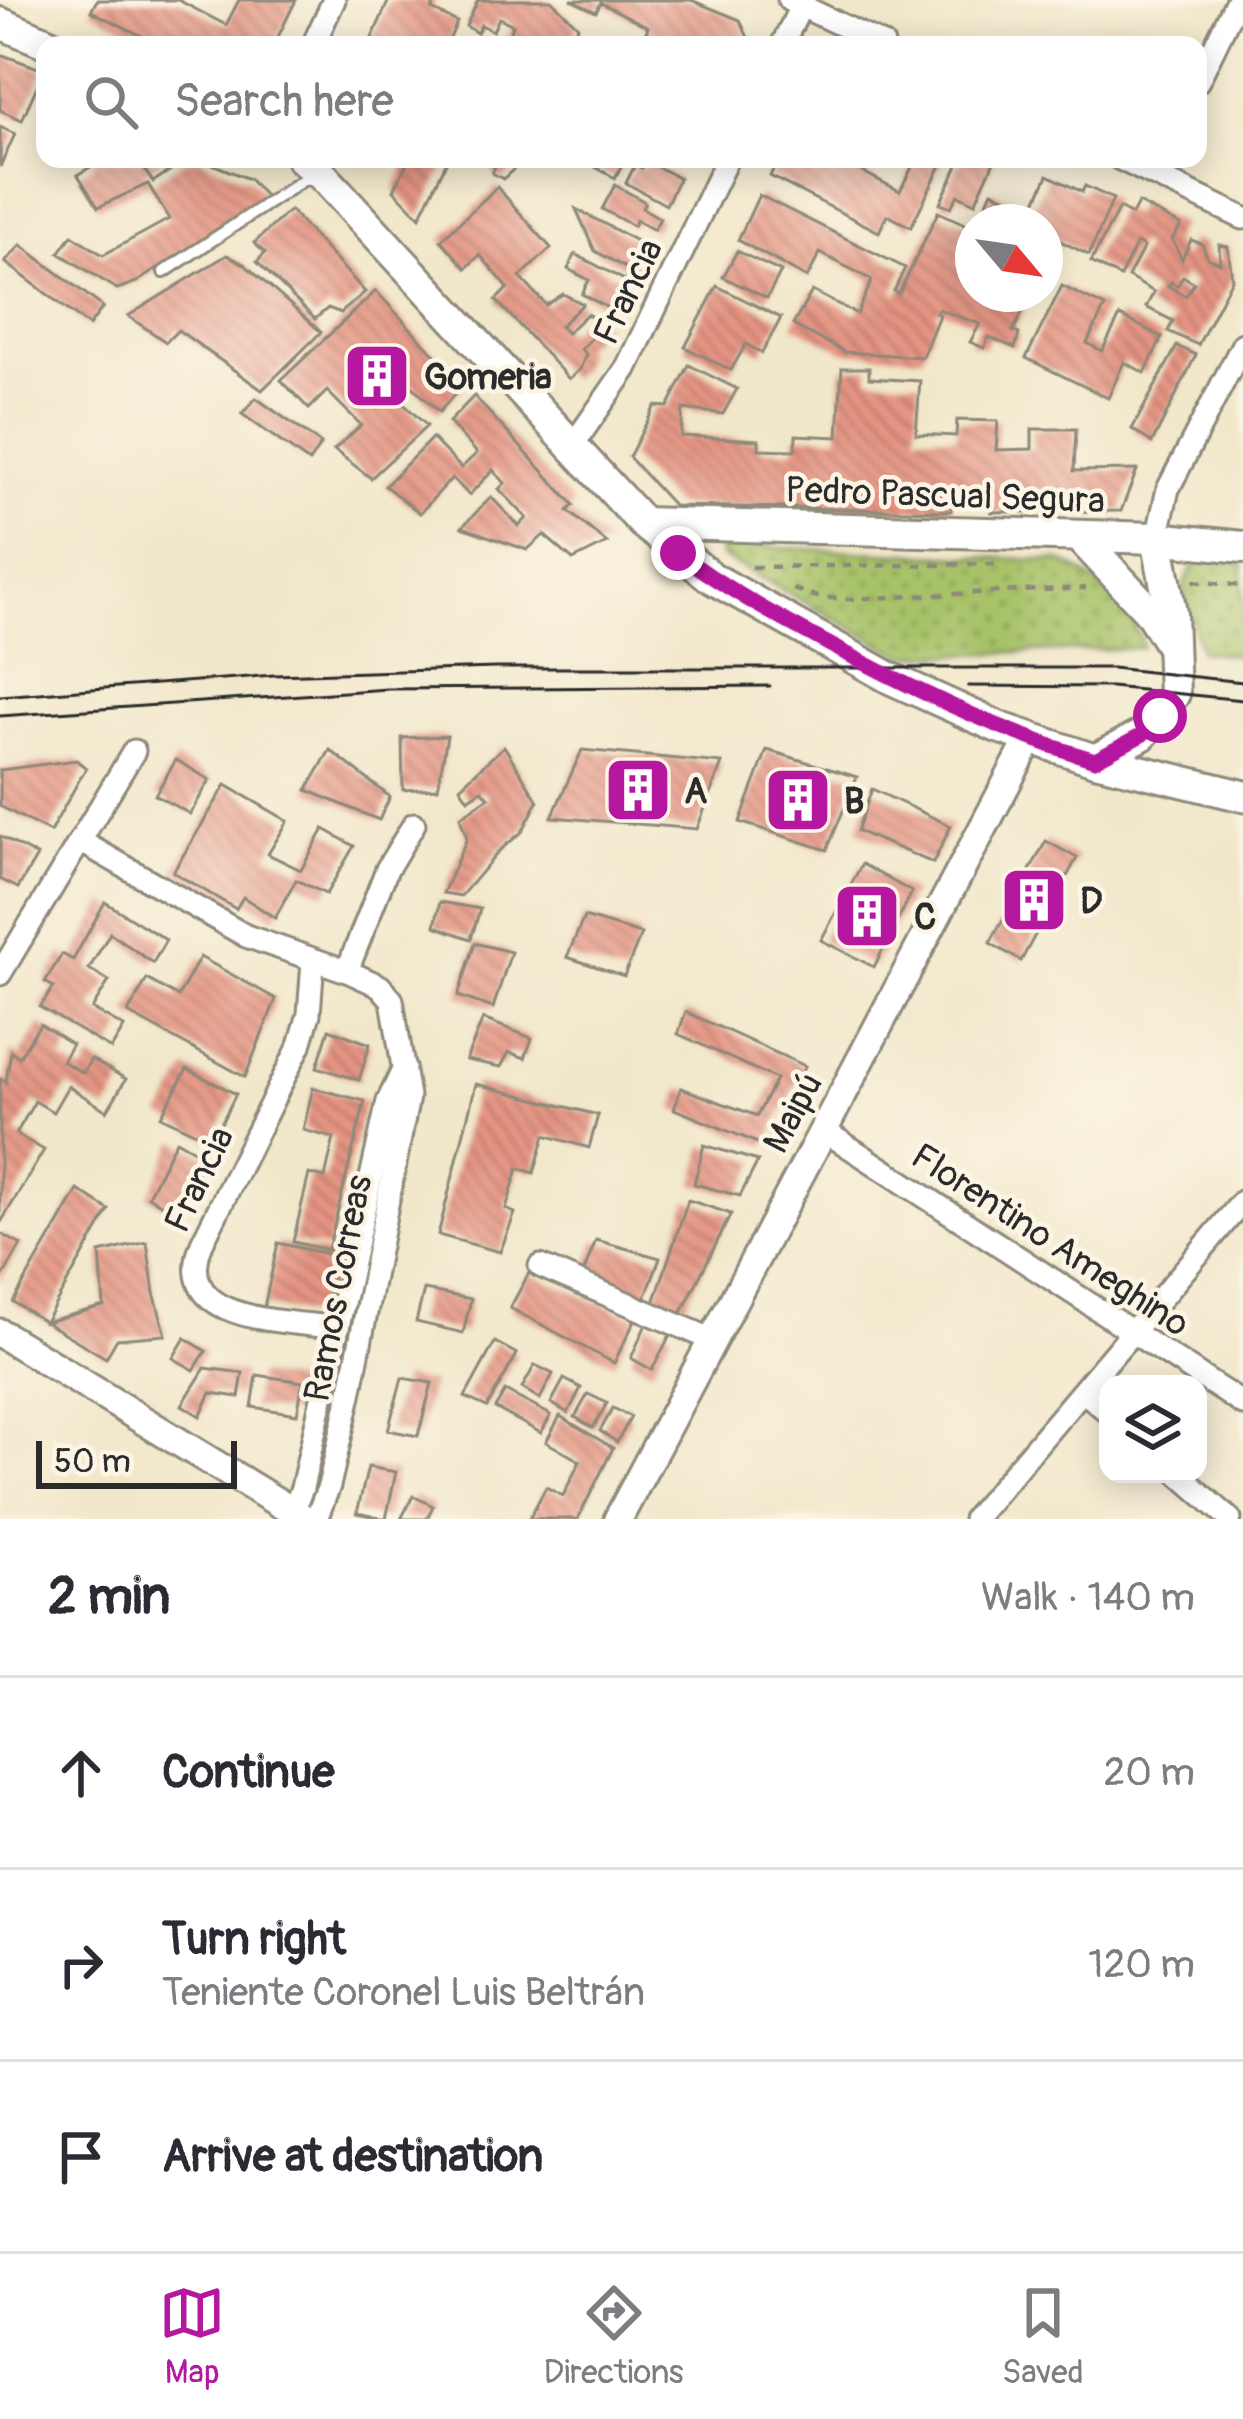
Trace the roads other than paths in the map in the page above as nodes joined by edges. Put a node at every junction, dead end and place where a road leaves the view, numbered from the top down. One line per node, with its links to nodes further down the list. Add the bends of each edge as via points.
1 (334, 0): 5 (street)
2 (1237, 0): 9 (street)
3 (798, 2): 6 (street); 7 (street)
4 (0, 23): 8 (main road)
5 (317, 36)
6 (785, 36)
7 (865, 36)
8 (36, 38)
9 (1207, 62)
10 (306, 168): 15 (lane)
11 (313, 168): 17 (main road)
12 (723, 168): 17 (street, Francia, via 626,369)
13 (1158, 168): 14 (street)
14 (1243, 218)
15 (164, 272)
16 (1243, 344): 20 (street, via 1168,489)
17 (573, 445): 18 (main road)
18 (643, 523): 19 (main road, Pedro Pascual Segura); 23 (main road, via 712,578 903,684)
19 (1081, 538): 20 (main road, Pedro Pascual Segura); 22 (main road, via 1149,611)
20 (1156, 538): 21 (main road, Pedro Pascual Segura); 22 (main road)
21 (1243, 547)
22 (1175, 652): 25 (main road, via 1174,694 1160,716)
23 (1030, 740): 25 (main road); 33 (street, Maipú)
24 (134, 751): 28 (street)
25 (1095, 760): 26 (main road)
26 (1243, 796)
27 (414, 824): 30 (street)
28 (80, 841): 29 (street, via 246,936); 31 (street)
29 (313, 961): 30 (street); 36 (street, Francia, via 300,1045 202,1244 195,1274 223,1310)
30 (347, 971): 32 (street, Ramos Correas, via 392,1000)
31 (0, 974)
32 (404, 1067): 36 (street, Ramos Correas, via 388,1101); 44 (street, Ramos Correas, via 408,1097 350,1395 328,1486)
33 (823, 1130): 37 (street, Florentino Ameghino); 39 (street, Maipú)
34 (1243, 1201): 37 (street)
35 (539, 1266): 39 (street)
36 (338, 1328): 44 (street, Ramos Correas, via 302,1488)
37 (1133, 1330): 40 (street); 42 (street, Florentino Ameghino)
38 (0, 1333): 44 (street)
39 (713, 1340): 45 (street, Maipú)
40 (1083, 1391): 41 (street); 46 (street)
41 (1099, 1404)
42 (1243, 1404)
43 (1189, 1483): 47 (street)
44 (305, 1516)
45 (618, 1519)
46 (974, 1519)
47 (1230, 1519)

